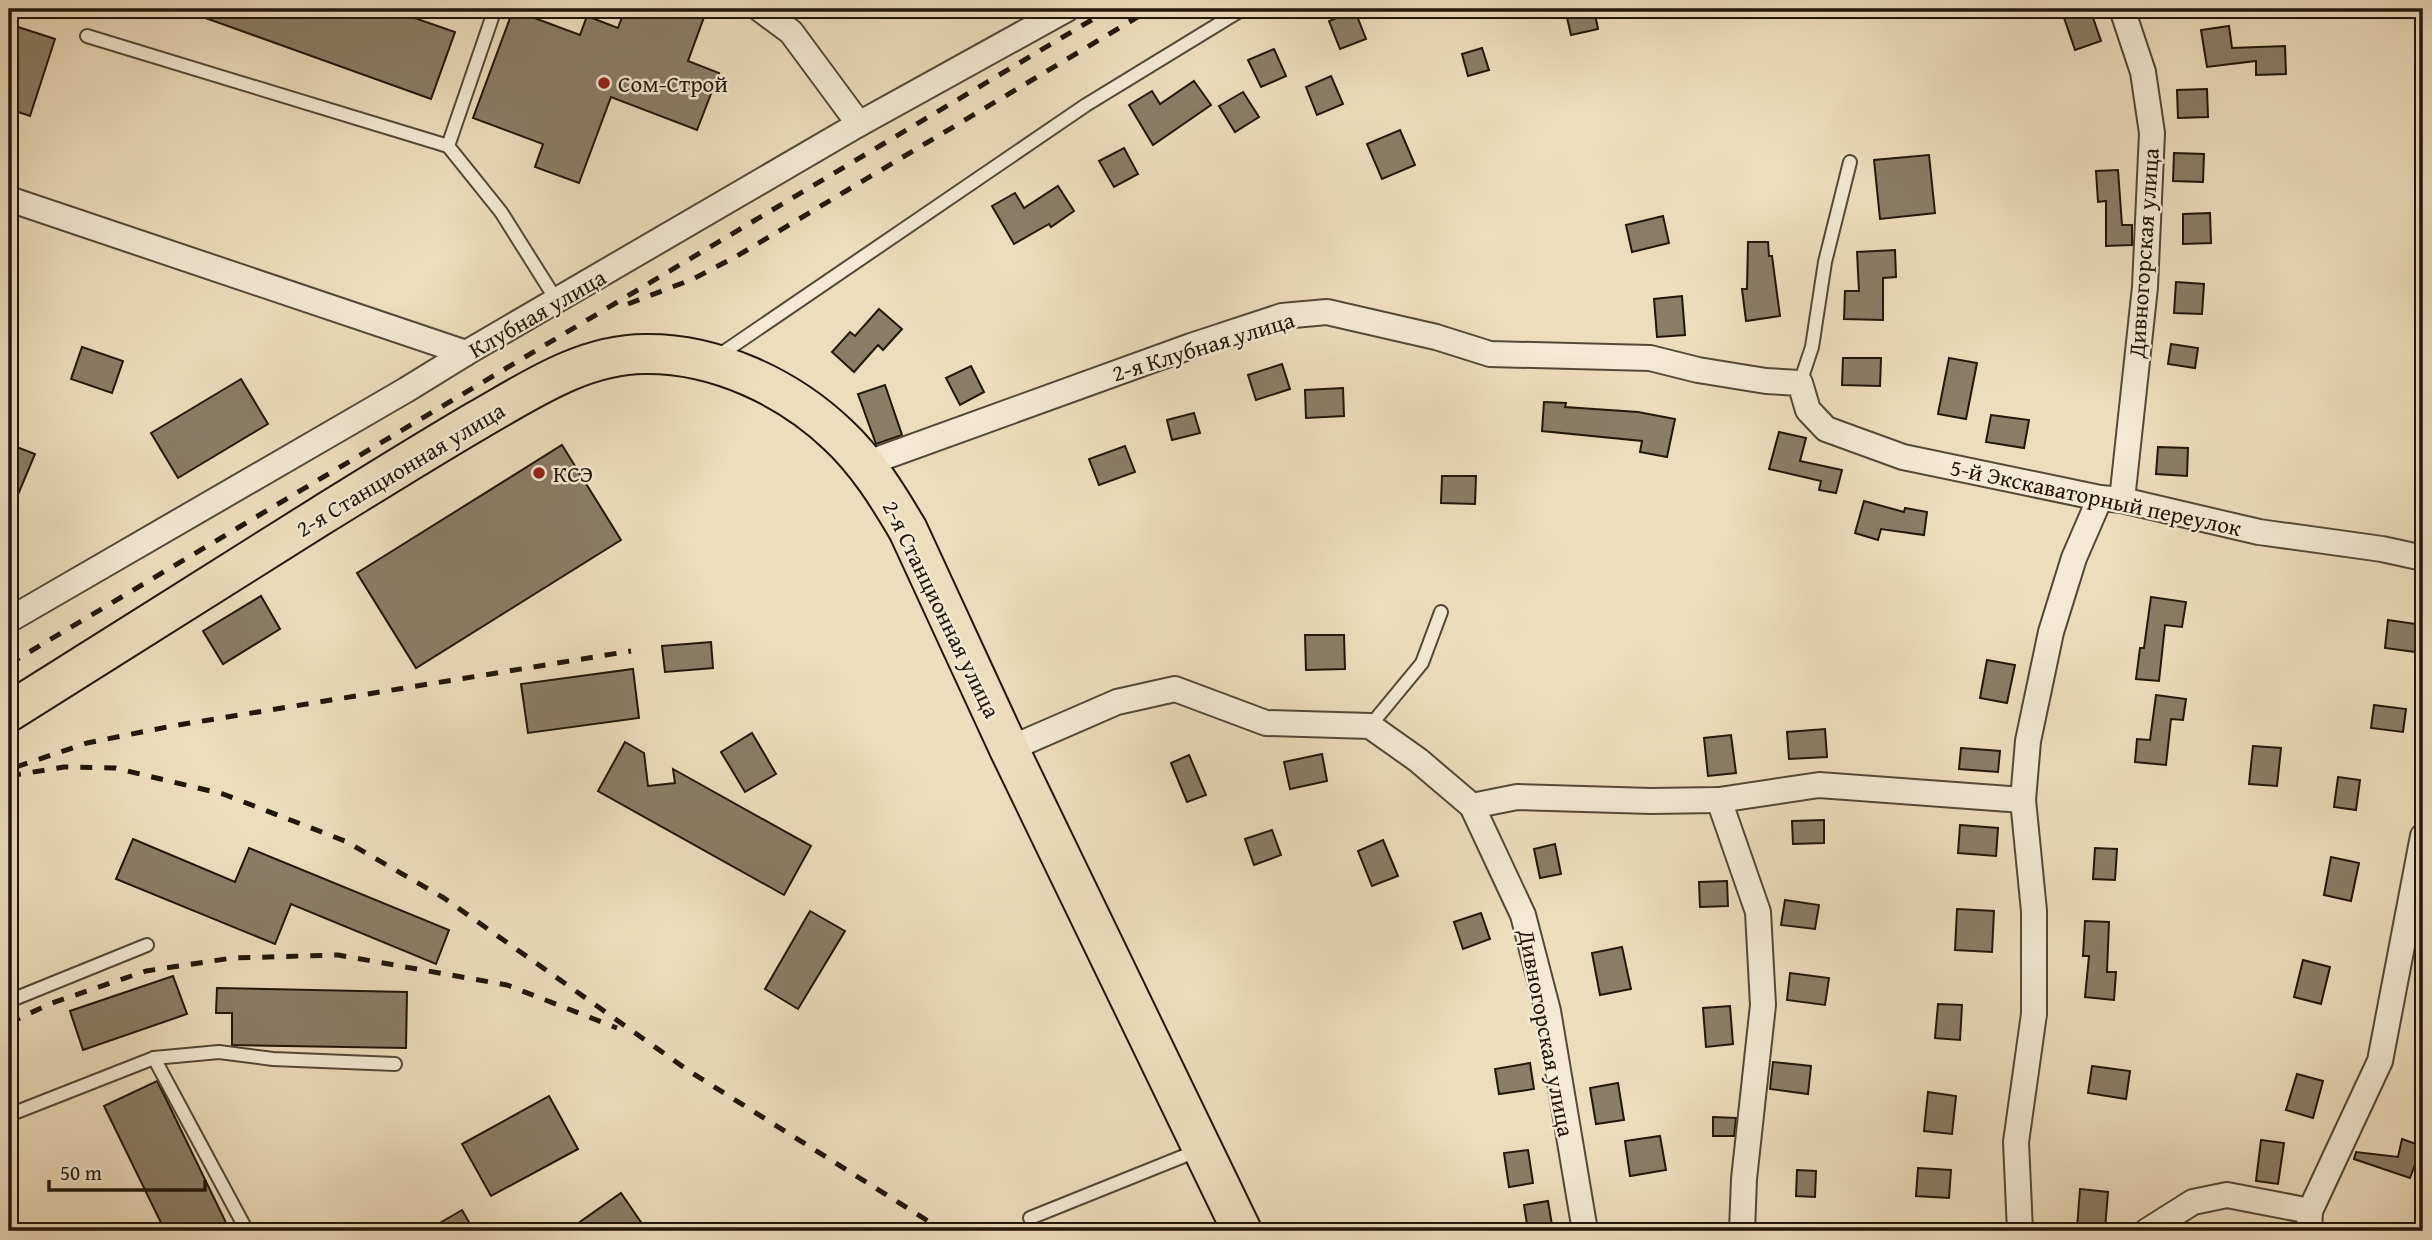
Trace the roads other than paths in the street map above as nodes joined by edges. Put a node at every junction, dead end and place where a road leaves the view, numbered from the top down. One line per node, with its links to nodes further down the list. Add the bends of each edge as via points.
1 (495, 9): 8 (lane)
2 (760, 9): 7 (street, via 791,32)
3 (1243, 9): 13 (lane, via 1086,105)
4 (2122, 9): 16 (street, Дивногорская улица, via 2143,72 2152,134 2145,287)
5 (1053, 12): 7 (street, Клубная улица)
6 (86, 36): 8 (lane)
7 (859, 124): 11 (street, Клубная улица)
8 (448, 146): 11 (lane, via 501,212)
9 (1850, 162): 14 (lane, via 1825,262 1812,347)
10 (9, 199): 12 (street)
11 (557, 301): 12 (street, Клубная улица)
12 (466, 353): 19 (street, Клубная улица)
13 (709, 362): 15 (main road, 2-я Станционная улица, via 758,379 796,402 838,434); 20 (main road, 2-я Станционная улица, via 644,354 599,361 550,378)
14 (1800, 383): 15 (street, 2-я Клубная улица, via 1698,370 1650,358 1490,354 1327,312 1282,316); 16 (street, 5-й Экскаваторный переулок, via 1808,410 1826,429 1903,457)
15 (865, 464): 22 (main road, 2-я Станционная улица, via 908,530)
16 (2111, 499): 17 (street, 5-й Экскаваторный переулок, via 2259,532); 24 (street, Дивногорская улица, via 2074,558 2051,632 2028,741)
17 (2423, 558)
18 (1441, 612): 21 (lane, via 1422,663)
19 (9, 620)
20 (9, 712)
21 (1370, 726): 22 (street, via 1266,723 1175,689 1117,702); 25 (street, Дивногорская улица)
22 (1010, 749): 32 (main road, 2-я Станционная улица)
23 (1719, 800): 24 (street, via 1819,785); 25 (street, via 1517,797); 38 (street, via 1758,912 1763,1004)
24 (2023, 800): 39 (street, Дивногорская улица, via 2034,911 2034,1001 2016,1142)
25 (1472, 806): 37 (street, Дивногорская улица, via 1523,915 1548,1012)
26 (2423, 836): 34 (street, via 2380,1061)
27 (146, 945): 28 (lane)
28 (9, 1001)
29 (154, 1058): 30 (lane, via 219,1052); 31 (lane); 35 (lane)
30 (395, 1064)
31 (9, 1115)
32 (1203, 1149): 33 (lane); 36 (main road, 2-я Станционная улица)
33 (1030, 1218)
34 (2309, 1221): 40 (street, via 2227,1195 2193,1202)
35 (247, 1231)
36 (1242, 1231)
37 (1586, 1231)
38 (1742, 1231)
39 (2020, 1231)
40 (2147, 1231)

